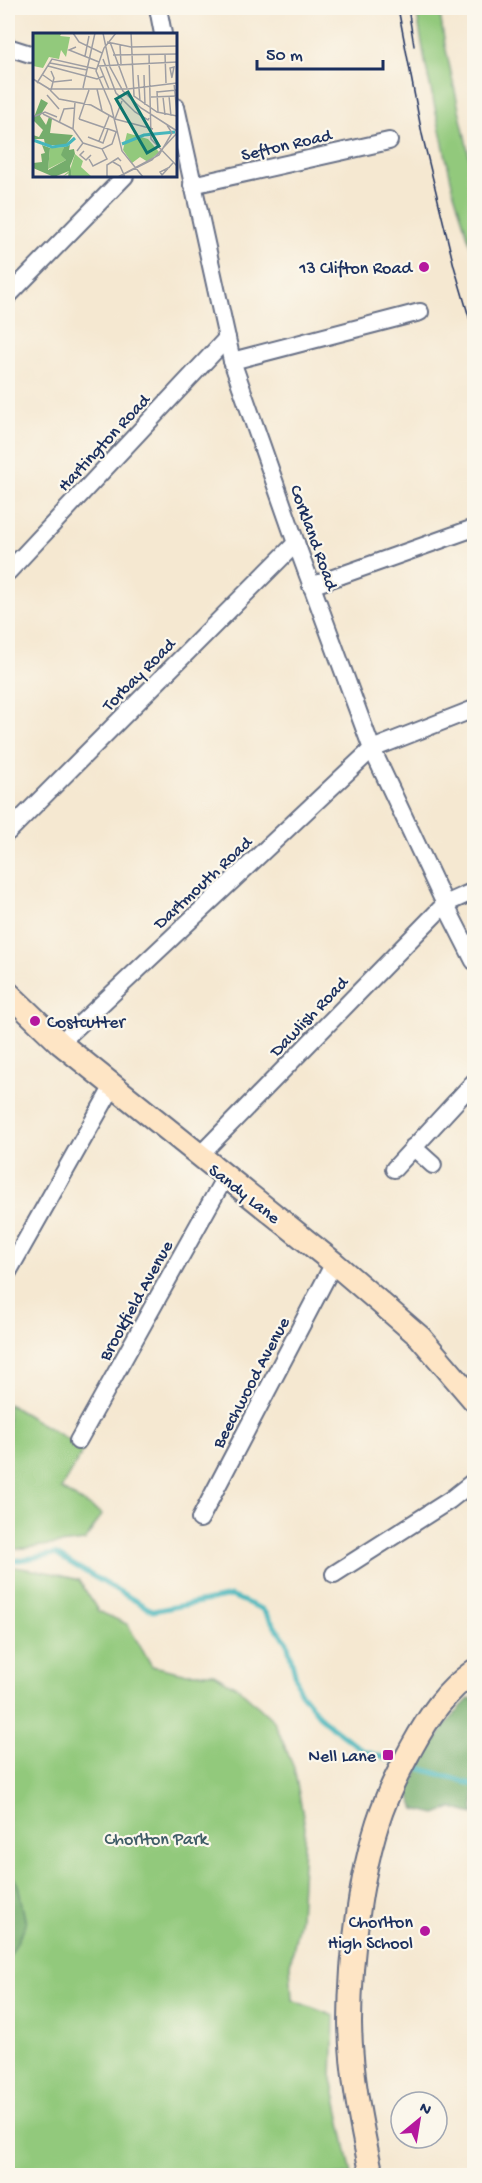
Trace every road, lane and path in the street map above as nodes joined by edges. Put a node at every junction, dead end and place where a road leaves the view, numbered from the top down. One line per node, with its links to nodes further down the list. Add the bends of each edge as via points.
1 (160, 8): 2 (street)
2 (163, 33)
3 (8, 47): 4 (street)
4 (30, 54)
5 (177, 129): 8 (street, Corkland Road)
6 (389, 141): 8 (street, Sefton Road)
7 (124, 177): 9 (street)
8 (192, 185): 11 (street, Corkland Road)
9 (8, 296)
10 (420, 312): 12 (street)
11 (227, 338): 12 (street, Corkland Road); 15 (street, Hartington Road)
12 (232, 361): 14 (street, Corkland Road)
13 (474, 528): 16 (street)
14 (296, 543): 16 (street, Corkland Road); 19 (street, Torbay Road)
15 (8, 572)
16 (311, 585): 18 (street, Corkland Road)
17 (474, 709): 18 (street)
18 (372, 749): 21 (street, Corkland Road); 24 (street, Dartmouth Road)
19 (8, 832)
20 (474, 891): 21 (street)
21 (445, 904): 22 (street, Corkland Road); 28 (street, Dawlish Road)
22 (474, 961)
23 (8, 996): 24 (street, Sandy Lane)
24 (60, 1043): 26 (street, Sandy Lane)
25 (474, 1082): 27 (street)
26 (112, 1086): 28 (street, Sandy Lane); 33 (street)
27 (413, 1147): 29 (street); 30 (street)
28 (199, 1156): 31 (street, Sandy Lane)
29 (433, 1166)
30 (394, 1168)
31 (225, 1178): 32 (street, Sandy Lane); 35 (street, Brookfield Avenue)
32 (334, 1263): 34 (street, Sandy Lane, via 420,1337); 37 (street, Beechwood Avenue)
33 (8, 1272)
34 (474, 1400)
35 (78, 1441)
36 (474, 1481): 38 (street)
37 (200, 1519)
38 (334, 1574)
39 (474, 1671): 40 (street, via 445,1695 420,1731 375,1829 368,1860 355,1940 350,2023 359,2118)
40 (372, 2175)

